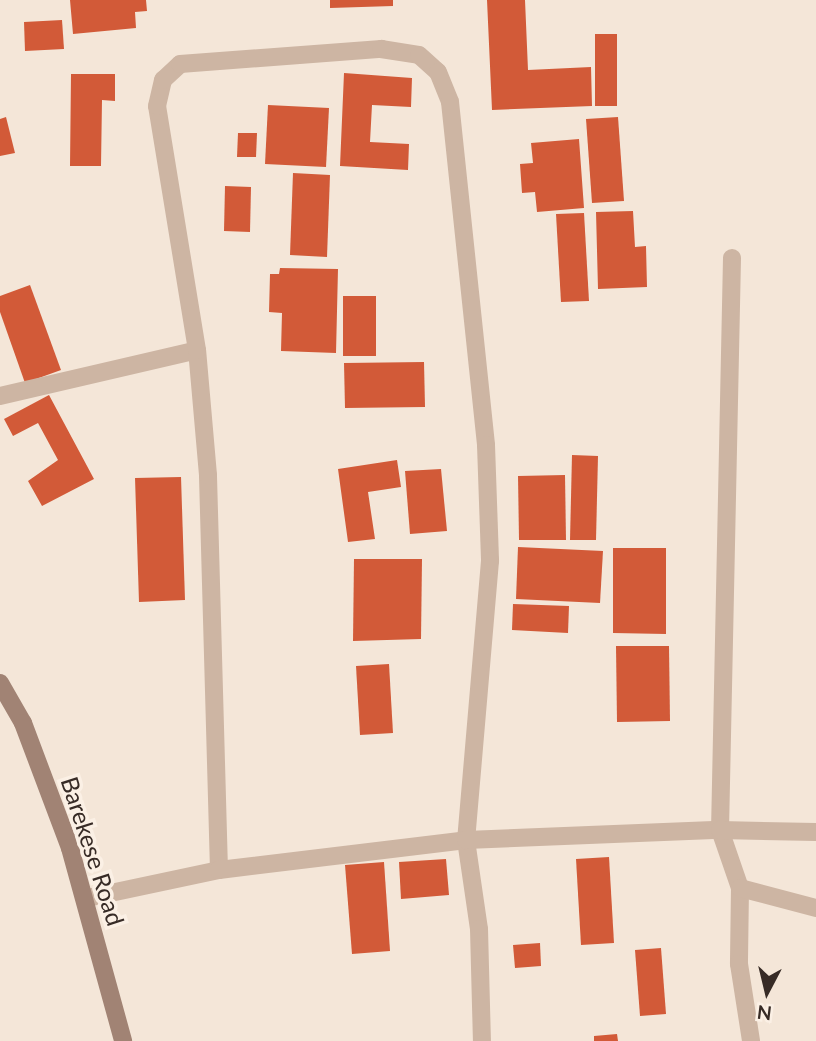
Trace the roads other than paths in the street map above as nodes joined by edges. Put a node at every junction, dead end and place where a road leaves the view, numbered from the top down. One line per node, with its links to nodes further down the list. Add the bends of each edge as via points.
1 (732, 258): 5 (street)
2 (197, 350): 3 (street); 7 (street, via 157,106 163,80 180,64 381,49 419,55 438,72 450,102 486,445 490,561); 8 (street, via 208,475)
3 (0, 396)
4 (0, 683): 10 (main road, Barekese Road, via 23,723)
5 (720, 830): 6 (street); 7 (street); 9 (street)
6 (816, 832)
7 (466, 839): 8 (street); 13 (street, via 479,929)
8 (219, 870): 10 (street)
9 (740, 888): 11 (street); 14 (street, via 739,964)
10 (87, 898): 12 (main road, Barekese Road)
11 (816, 908)
12 (123, 1041)
13 (482, 1041)
14 (751, 1041)

